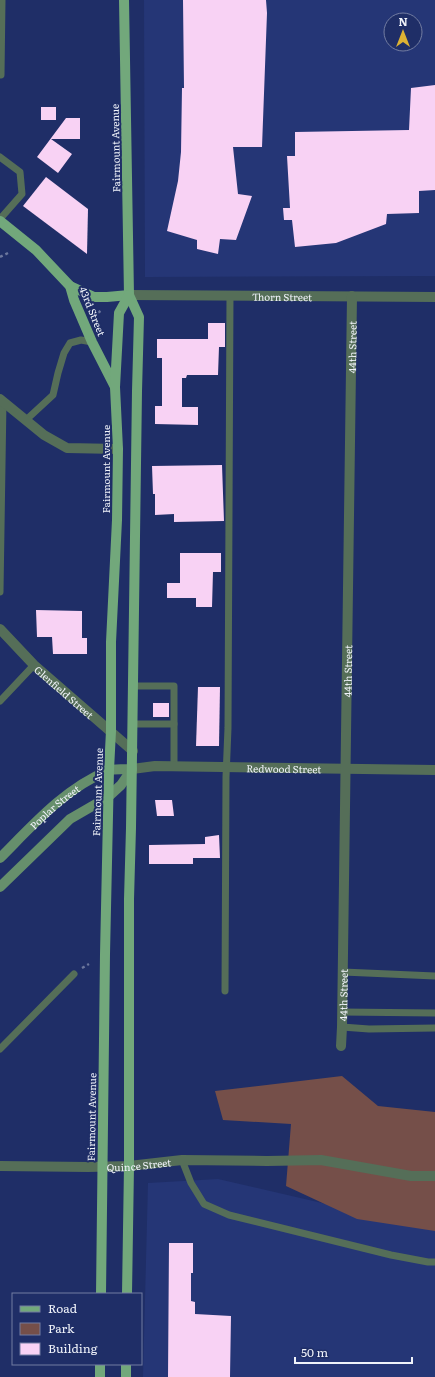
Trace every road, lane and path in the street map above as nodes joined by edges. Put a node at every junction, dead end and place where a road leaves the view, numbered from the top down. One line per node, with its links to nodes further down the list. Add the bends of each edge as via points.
1 (2, 0): 3 (lane)
2 (124, 0): 9 (main road, Fairmount Avenue)
3 (1, 75)
4 (0, 157): 5 (lane, via 20,172 22,194)
5 (0, 220): 8 (main road, 43rd Street, via 36,250)
6 (8, 253): 7 (path)
7 (0, 257)
8 (70, 286): 9 (main road, via 94,297); 15 (main road, 43rd Street)
9 (129, 295): 10 (street, Thorn Street); 16 (main road, Fairmount Avenue, via 119,313); 23 (main road, Fairmount Avenue, via 139,317)
10 (230, 295): 11 (street, Thorn Street); 30 (lane)
11 (352, 296): 12 (street, Thorn Street); 32 (street, 44th Street)
12 (435, 297)
13 (103, 310): 14 (path)
14 (89, 318)
15 (92, 342): 16 (main road, 43rd Street); 18 (lane, via 81,340 70,343 64,353 53,395)
16 (115, 387): 19 (main road, Fairmount Avenue)
17 (1, 400): 18 (street); 20 (lane)
18 (26, 420): 19 (street, via 44,435 67,448)
19 (118, 449): 27 (main road, Fairmount Avenue, via 111,642)
20 (0, 592)
21 (0, 629): 22 (street, Glenfield Street)
22 (34, 666): 24 (lane); 27 (street, Glenfield Street)
23 (133, 686): 25 (main road, Fairmount Avenue); 26 (lane, via 174,686)
24 (0, 702)
25 (133, 724): 26 (lane); 28 (main road, Fairmount Avenue)
26 (174, 724): 29 (lane)
27 (111, 731): 28 (street, Glenfield Street); 33 (main road, Fairmount Avenue)
28 (133, 751): 31 (main road, Fairmount Avenue)
29 (174, 766): 30 (street, Redwood Street); 31 (street, Redwood Street)
30 (226, 766): 32 (street, Redwood Street); 41 (lane)
31 (132, 769): 33 (street, Poplar Street); 35 (street, Poplar Street, via 121,785); 50 (main road, Fairmount Avenue, via 129,899)
32 (346, 769): 34 (street, Redwood Street); 38 (street, 44th Street)
33 (109, 770): 35 (main road, Fairmount Avenue); 36 (street, Poplar Street, via 71,791 50,808)
34 (435, 770)
35 (108, 797): 37 (street, Poplar Street, via 70,819); 51 (main road, Fairmount Avenue)
36 (0, 858)
37 (0, 887)
38 (343, 972): 40 (lane); 42 (street, 44th Street)
39 (74, 974): 47 (lane)
40 (435, 976)
41 (225, 991)
42 (342, 1012): 43 (lane); 44 (street, 44th Street)
43 (435, 1013)
44 (342, 1027): 45 (lane); 46 (street, 44th Street)
45 (435, 1028)
46 (341, 1046)
47 (0, 1049)
48 (182, 1160): 50 (street, Quince Street); 52 (street, Quince Street, via 321,1160 411,1176); 53 (lane, via 191,1183 204,1204 229,1215 391,1255)
49 (0, 1166): 51 (street, Quince Street)
50 (129, 1166): 51 (street, Quince Street); 55 (main road, Fairmount Avenue)
51 (102, 1167): 54 (main road, Fairmount Avenue)
52 (435, 1176)
53 (435, 1262)
54 (101, 1293)
55 (127, 1293)
56 (100, 1365): 58 (main road)
57 (126, 1365): 59 (main road)
58 (100, 1377)
59 (126, 1377)

